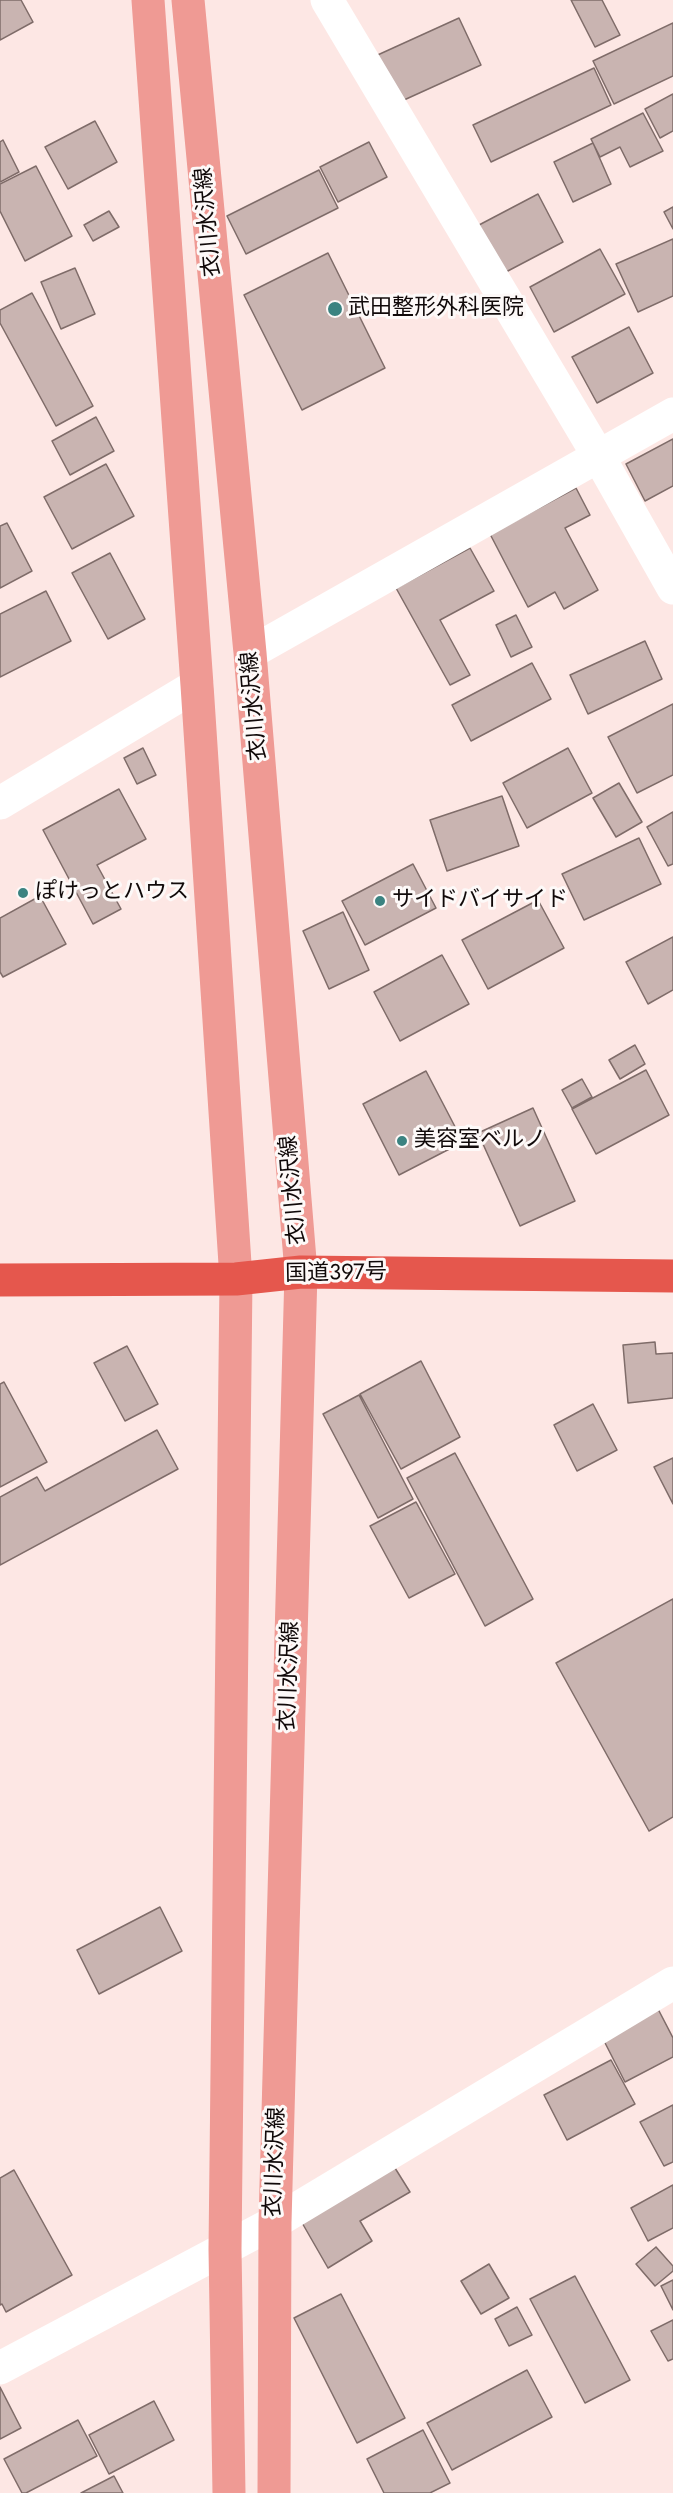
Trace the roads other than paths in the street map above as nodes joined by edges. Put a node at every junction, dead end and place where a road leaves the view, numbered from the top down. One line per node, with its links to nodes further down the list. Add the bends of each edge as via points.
1 (148, 0): 8 (main road, 衣川水沢線)
2 (188, 0): 7 (main road, 衣川水沢線)
3 (327, 0): 5 (street)
4 (673, 414): 5 (street)
5 (599, 457): 6 (street); 7 (street)
6 (673, 588)
7 (250, 653): 10 (main road, 衣川水沢線)
8 (197, 685): 9 (street); 12 (main road, 衣川水沢線)
9 (0, 803)
10 (301, 1272): 11 (highway, 国道397号); 12 (highway, 国道397号); 15 (main road, 衣川水沢線)
11 (673, 1276)
12 (236, 1279): 13 (highway, 国道397号); 16 (main road, 衣川水沢線)
13 (0, 1280)
14 (673, 1983): 15 (street)
15 (275, 2222): 16 (street); 19 (main road, 衣川水沢線)
16 (225, 2249): 17 (street); 18 (main road, 衣川水沢線)
17 (0, 2368)
18 (229, 2493)
19 (274, 2493)

